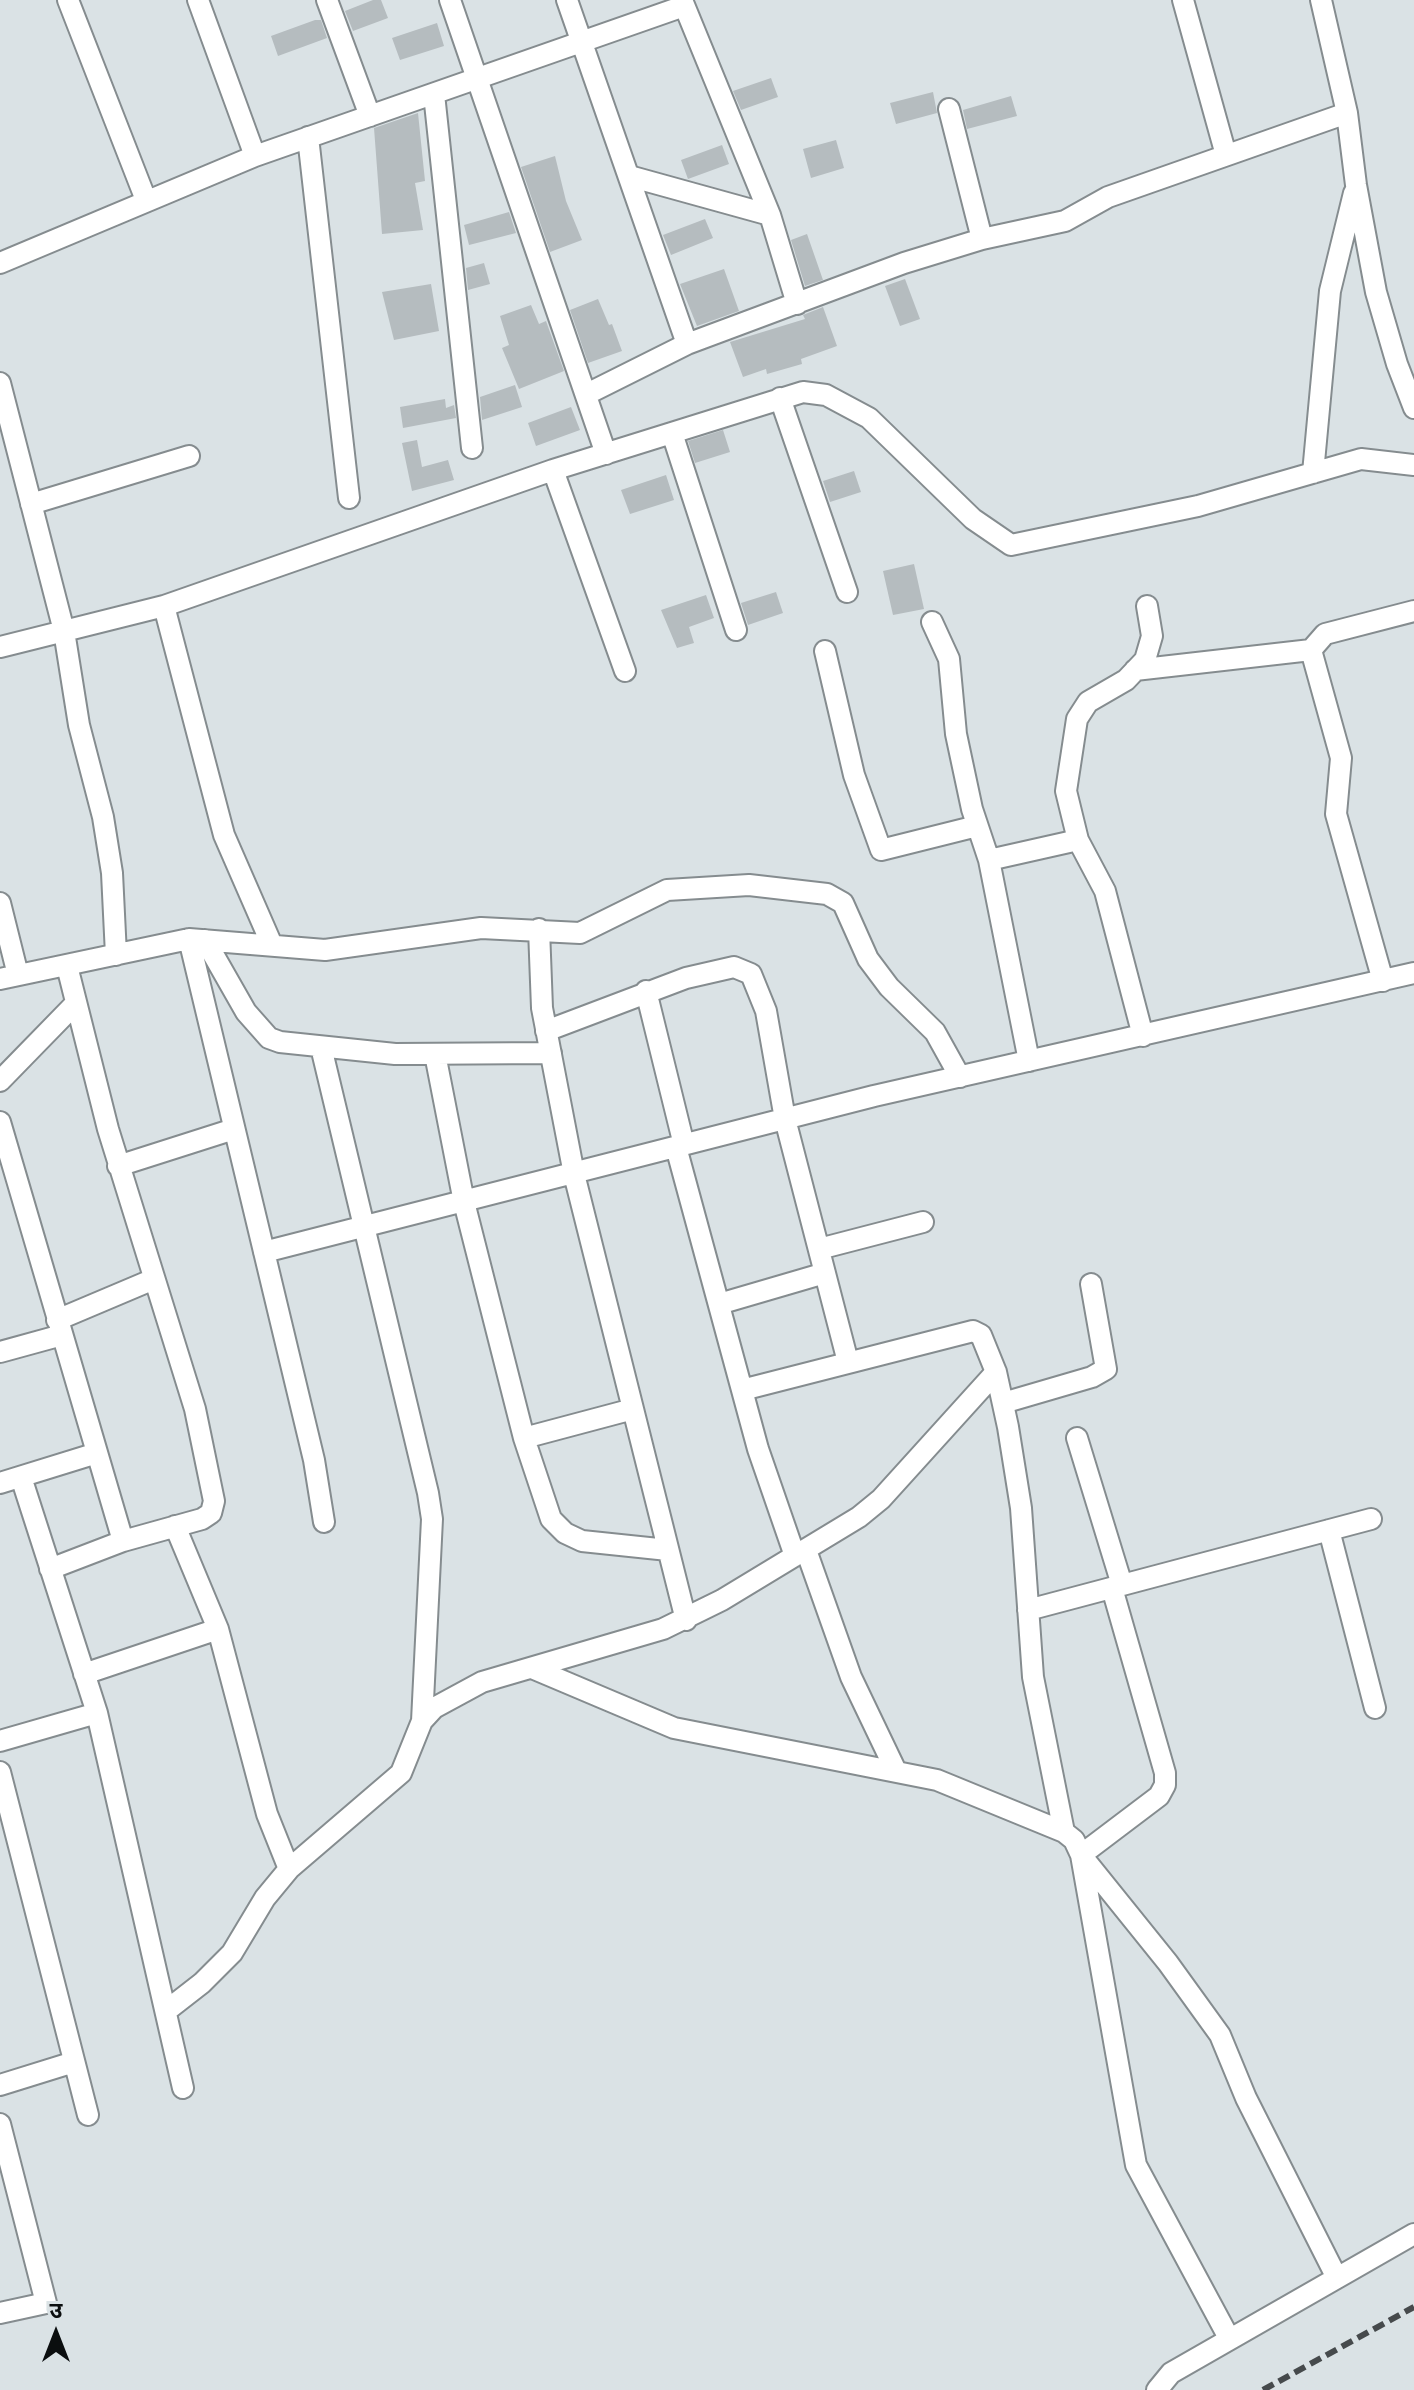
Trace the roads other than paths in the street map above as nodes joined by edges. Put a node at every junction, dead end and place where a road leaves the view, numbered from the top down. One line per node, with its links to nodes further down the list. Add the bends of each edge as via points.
1 (68, 0): 20 (street)
2 (198, 0): 17 (street)
3 (327, 0): 14 (street)
4 (450, 0): 10 (street)
5 (567, 0): 9 (street)
6 (1183, 0): 16 (street)
7 (1325, 1): 13 (street)
8 (683, 3): 9 (street); 21 (street)
9 (582, 42): 10 (street); 18 (street)
10 (478, 78): 11 (street); 27 (street)
11 (434, 94): 14 (street); 31 (street)
12 (949, 109): 22 (street)
13 (1347, 113): 16 (street); 19 (street)
14 (370, 116): 15 (street)
15 (308, 137): 17 (street); 37 (street)
16 (1226, 155): 22 (street, via 1108,197 1065,221)
17 (255, 156): 20 (street)
18 (629, 176): 21 (street); 25 (street)
19 (1356, 185): 29 (street, via 1376,292); 36 (street, via 1330,291)
20 (146, 200): 23 (street)
21 (770, 215): 24 (street)
22 (982, 239): 24 (street)
23 (0, 263)
24 (797, 304): 25 (street)
25 (687, 344): 27 (street)
26 (0, 383): 38 (street)
27 (587, 394): 32 (street)
28 (780, 398): 30 (street); 36 (street, via 814,391 869,418 973,519 1011,545 1198,506); 39 (street)
29 (1414, 408)
30 (672, 433): 32 (street); 44 (street)
31 (472, 448)
32 (606, 454): 35 (street)
33 (189, 456): 38 (street)
34 (1414, 465): 36 (street, via 1361,459)
35 (553, 470): 40 (street); 50 (street)
36 (1313, 473)
37 (349, 498)
38 (31, 504): 45 (street)
39 (847, 592)
40 (164, 606): 45 (street); 57 (street, via 224,835)
41 (1147, 606): 49 (street, via 1152,636 1145,660)
42 (1414, 611): 47 (street, via 1325,634)
43 (932, 622): 51 (street, via 949,659 956,734)
44 (736, 630)
45 (64, 631): 46 (street); 58 (street, via 112,873)
46 (0, 647)
47 (1311, 650): 49 (street); 62 (street, via 1341,758 1336,814)
48 (825, 651): 51 (street, via 854,775 881,850)
49 (1135, 670): 52 (street, via 1088,702 1077,719 1066,791)
50 (625, 671)
51 (977, 826): 53 (street)
52 (1078, 840): 53 (street); 66 (street, via 1105,891)
53 (989, 860): 70 (street)
54 (0, 903): 61 (street)
55 (539, 929): 57 (street, via 469,929 325,950); 65 (street); 71 (street, via 580,933 655,893 676,889 749,885 827,894 843,903 868,959 935,1032)
56 (197, 940): 57 (street); 58 (street, via 173,940); 67 (street, via 269,1038); 75 (street)
57 (272, 945)
58 (116, 955): 59 (street)
59 (67, 966): 61 (street); 64 (street)
60 (1414, 973): 62 (street)
61 (9, 977)
62 (1383, 981): 66 (street)
63 (646, 991): 65 (street); 73 (street, via 723,968 744,968 751,974 766,1011); 76 (street)
64 (76, 1003): 72 (street); 77 (street)
65 (546, 1031): 68 (street)
66 (1143, 1036): 70 (street)
67 (321, 1047): 69 (street); 81 (street)
68 (551, 1053): 69 (street); 78 (street)
69 (435, 1054): 79 (street)
70 (1029, 1061): 71 (street)
71 (960, 1077): 73 (street)
72 (0, 1081)
73 (785, 1119): 76 (street); 82 (street)
74 (0, 1122): 88 (street)
75 (234, 1129): 77 (street); 83 (street)
76 (680, 1146): 78 (street); 87 (street)
77 (118, 1166): 85 (street)
78 (574, 1174): 79 (street); 94 (street)
79 (464, 1202): 81 (street); 95 (street)
80 (923, 1222): 82 (street)
81 (362, 1227): 83 (street); 116 (street, via 432,1519)
82 (819, 1249): 84 (street)
83 (264, 1252): 101 (street)
84 (825, 1273): 87 (street); 90 (street)
85 (154, 1279): 88 (street); 102 (street, via 214,1486 211,1513)
86 (1091, 1284): 93 (street, via 1106,1369)
87 (719, 1304): 92 (street)
88 (59, 1327): 89 (street); 97 (street)
89 (0, 1352)
90 (848, 1362): 91 (street, via 973,1331 987,1344); 92 (street)
91 (996, 1372): 93 (street); 106 (street, via 881,1499)
92 (742, 1390): 106 (street)
93 (1003, 1403): 109 (street, via 1021,1508)
94 (633, 1409): 95 (street); 105 (street)
95 (524, 1438): 105 (street, via 551,1519 565,1533 582,1541)
96 (1077, 1438): 108 (street)
97 (97, 1453): 98 (street); 104 (street)
98 (21, 1477): 99 (street); 107 (street)
99 (0, 1483)
100 (1371, 1519): 103 (street)
101 (324, 1522)
102 (175, 1526): 104 (street); 111 (street)
103 (1329, 1530): 108 (street); 114 (street)
104 (123, 1541): 107 (street)
105 (668, 1550): 110 (street)
106 (800, 1553): 110 (street); 118 (street)
107 (50, 1569): 113 (street)
108 (1117, 1586): 109 (street); 121 (street, via 1165,1785 1159,1796)
109 (1028, 1610): 120 (street, via 1033,1677)
110 (686, 1620): 112 (street)
111 (218, 1629): 113 (street); 122 (street, via 267,1814)
112 (532, 1668): 116 (street, via 462,1691); 118 (street, via 674,1728)
113 (84, 1674): 115 (street)
114 (1375, 1708)
115 (97, 1713): 117 (street); 123 (street)
116 (422, 1721): 122 (street, via 401,1773)
117 (0, 1741)
118 (896, 1771): 120 (street, via 937,1780)
119 (0, 1772): 124 (street)
120 (1064, 1832): 121 (street)
121 (1081, 1855): 130 (street, via 1220,2035); 132 (street, via 1136,2165)
122 (289, 1869): 123 (street, via 232,1953)
123 (166, 2011): 126 (street)
124 (74, 2062): 125 (street); 127 (street)
125 (0, 2085)
126 (183, 2088)
127 (88, 2115)
128 (0, 2124): 131 (street, via 46,2303)
129 (1414, 2234): 130 (street)
130 (1337, 2278): 132 (street)
131 (0, 2313)
132 (1229, 2338): 133 (street, via 1171,2373)
133 (1157, 2390)

